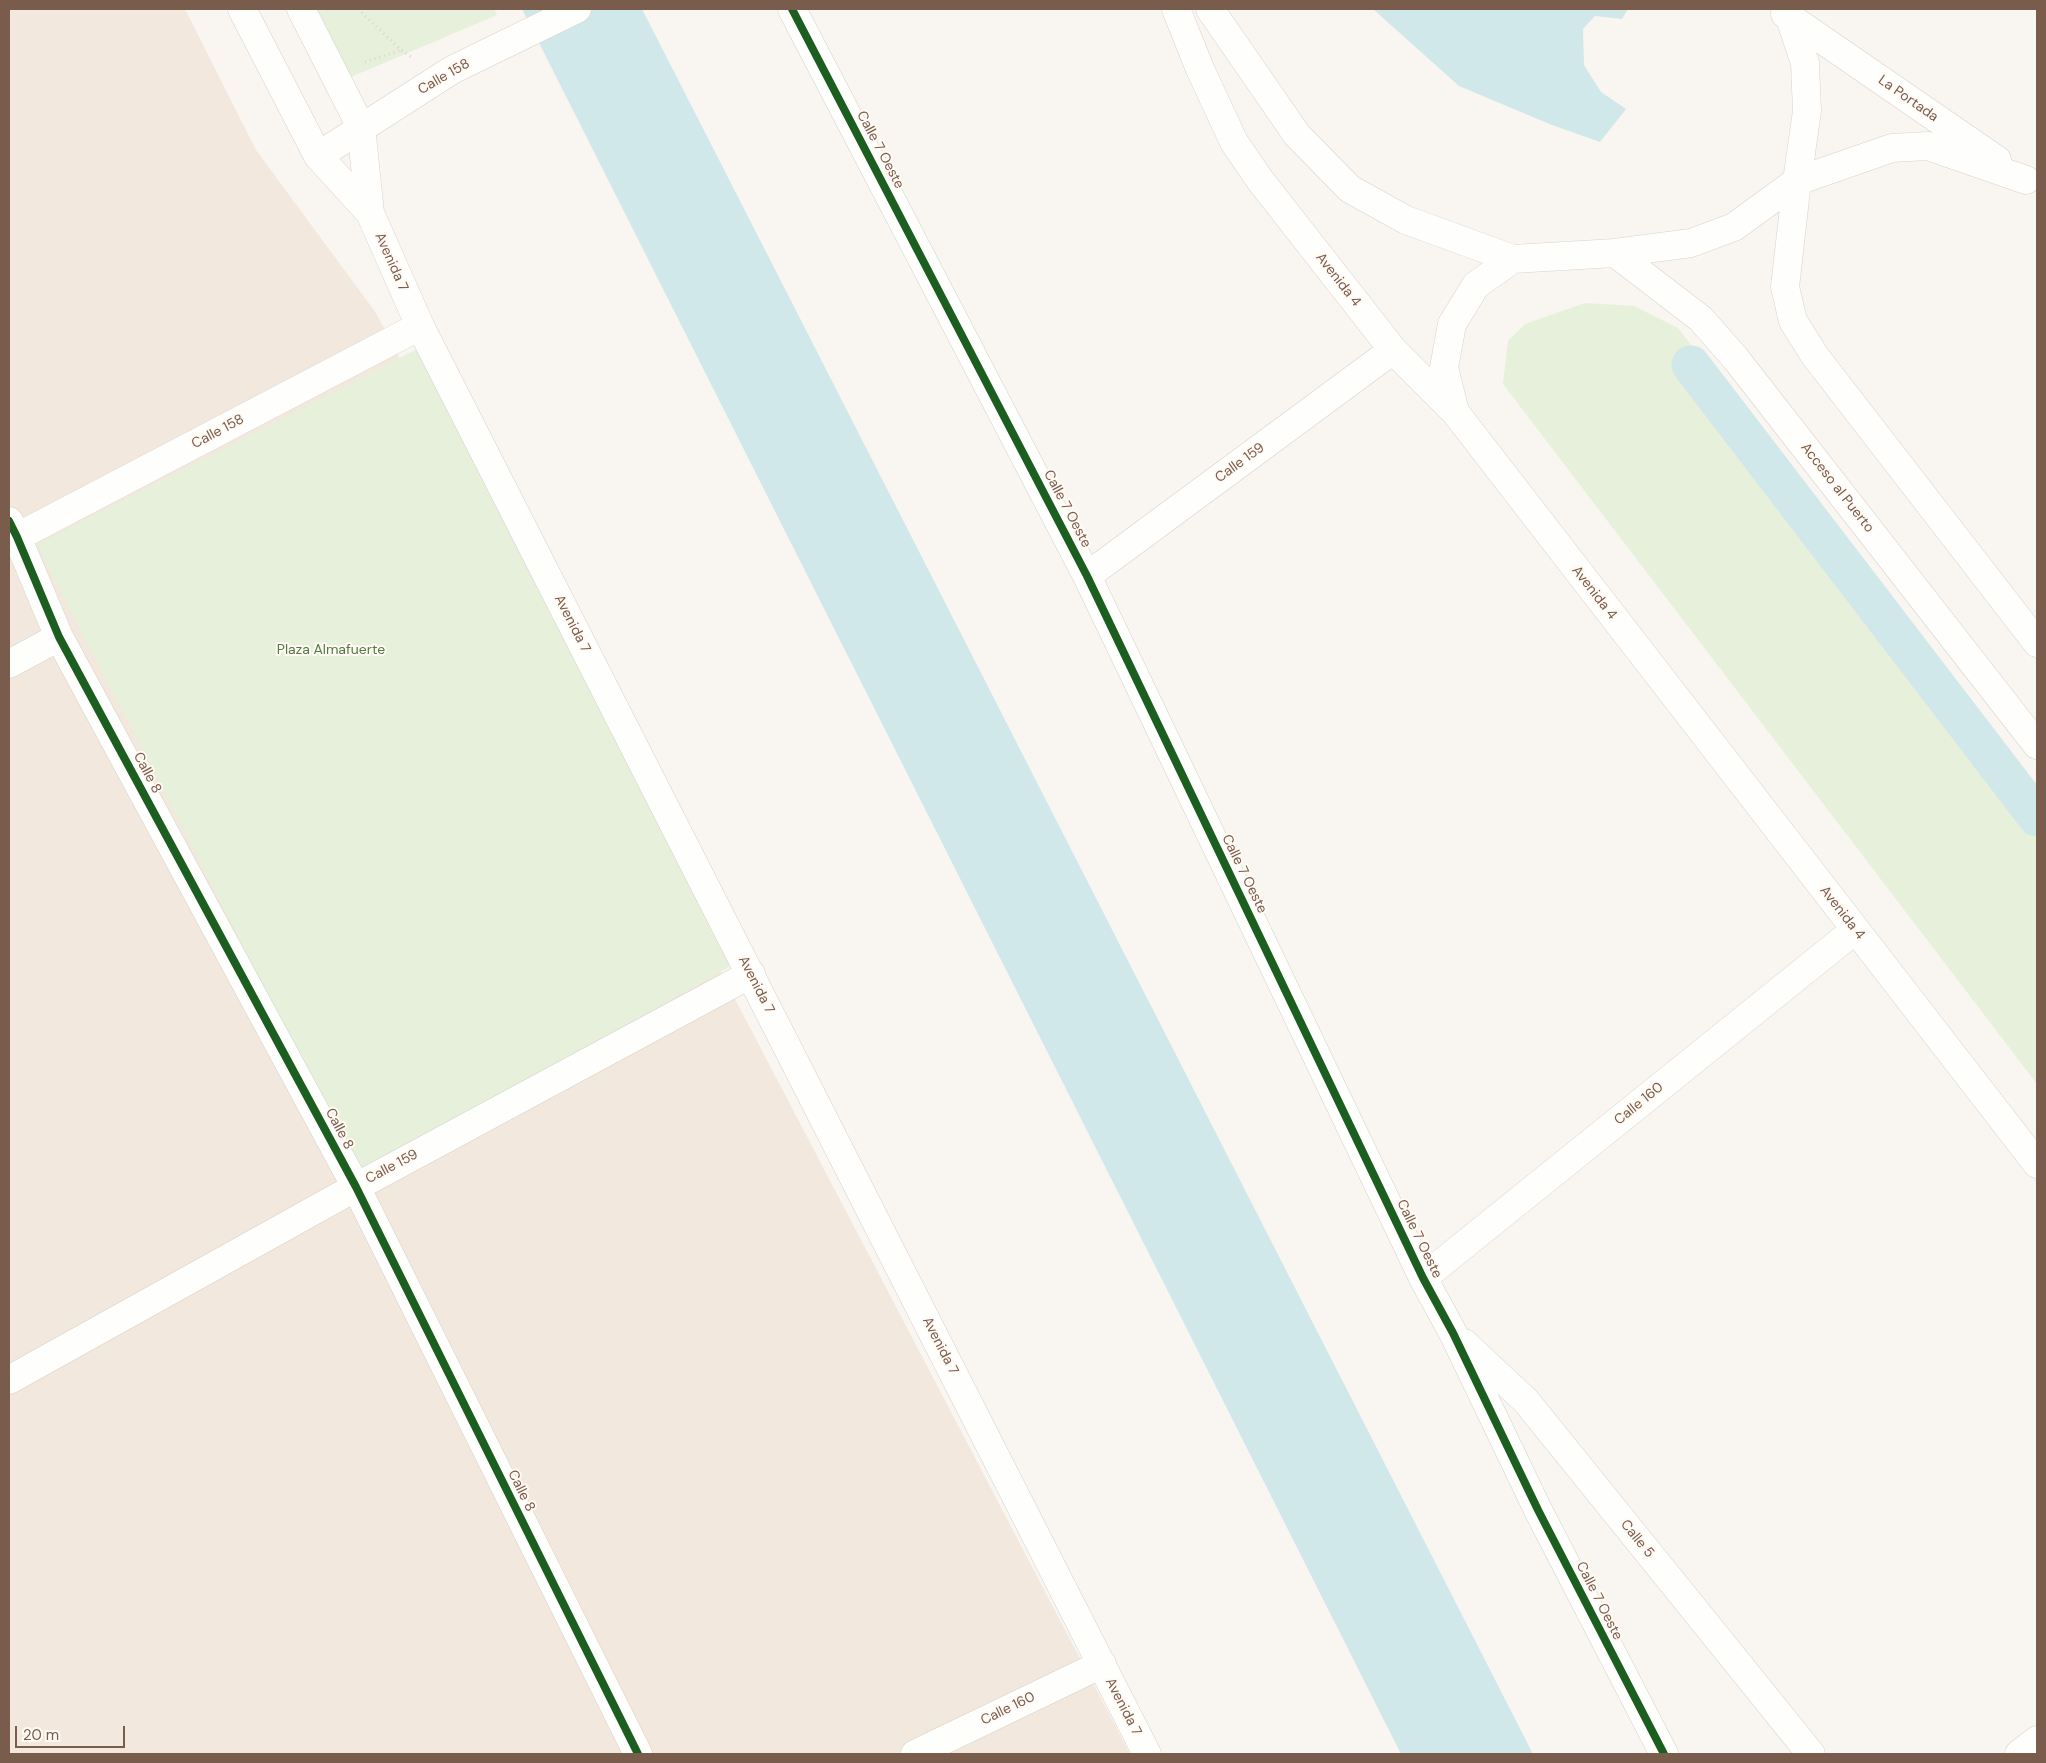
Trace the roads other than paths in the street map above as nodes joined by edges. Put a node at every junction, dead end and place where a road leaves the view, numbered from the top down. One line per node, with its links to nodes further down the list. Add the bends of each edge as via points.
1 (242, 9): 9 (street, Avenida 7)
2 (301, 9): 8 (street, Avenida 7)
3 (576, 9): 8 (street, Calle 158, via 446,74)
4 (792, 9): 19 (street, Calle 7 Oeste)
5 (1176, 9): 16 (street, Avenida 4, via 1234,142)
6 (1210, 9): 14 (street, via 1297,135 1350,189 1406,220)
7 (1784, 13): 10 (street, via 1805,62 1807,111); 11 (street, La Portada)
8 (361, 127): 9 (street, Calle 158); 12 (street, Avenida 7)
9 (318, 156): 12 (street, Avenida 7)
10 (1797, 181): 11 (street, via 1892,148 1928,146); 13 (street, via 1734,228 1691,243); 21 (street, via 1785,286 1793,321 1814,356)
11 (2031, 184)
12 (370, 213): 15 (street, Avenida 7)
13 (1615, 253): 14 (street); 23 (street, Acceso al Puerto, via 1701,319 1736,359)
14 (1513, 259): 17 (street, via 1476,285 1452,324 1444,368)
15 (420, 326): 18 (street, Calle 158); 25 (street, Avenida 7)
16 (1393, 350): 17 (street, Avenida 4); 19 (street, Calle 159)
17 (1455, 412): 24 (street, Avenida 4)
18 (13, 529): 20 (street, Calle 8)
19 (1087, 576): 28 (street, Calle 7 Oeste)
20 (59, 637): 22 (street); 27 (street, Calle 8)
21 (2037, 643)
22 (9, 664)
23 (2037, 746)
24 (1855, 930): 26 (street, Avenida 4); 28 (street, Calle 160)
25 (750, 974): 27 (street, Calle 159); 31 (street, Avenida 7)
26 (2037, 1164)
27 (356, 1187): 30 (street, Calle 159); 33 (street, Calle 8)
28 (1424, 1278): 29 (street, Calle 7 Oeste)
29 (1453, 1333): 36 (street, Calle 7 Oeste, via 1538,1510); 37 (street, Calle 5, via 1526,1401)
30 (9, 1380)
31 (1102, 1664): 34 (street, Calle 160); 35 (street, Avenida 7)
32 (2037, 1740): 38 (street)
33 (638, 1754)
34 (915, 1754)
35 (1147, 1754)
36 (1664, 1754)
37 (1811, 1754)
38 (2019, 1754)

